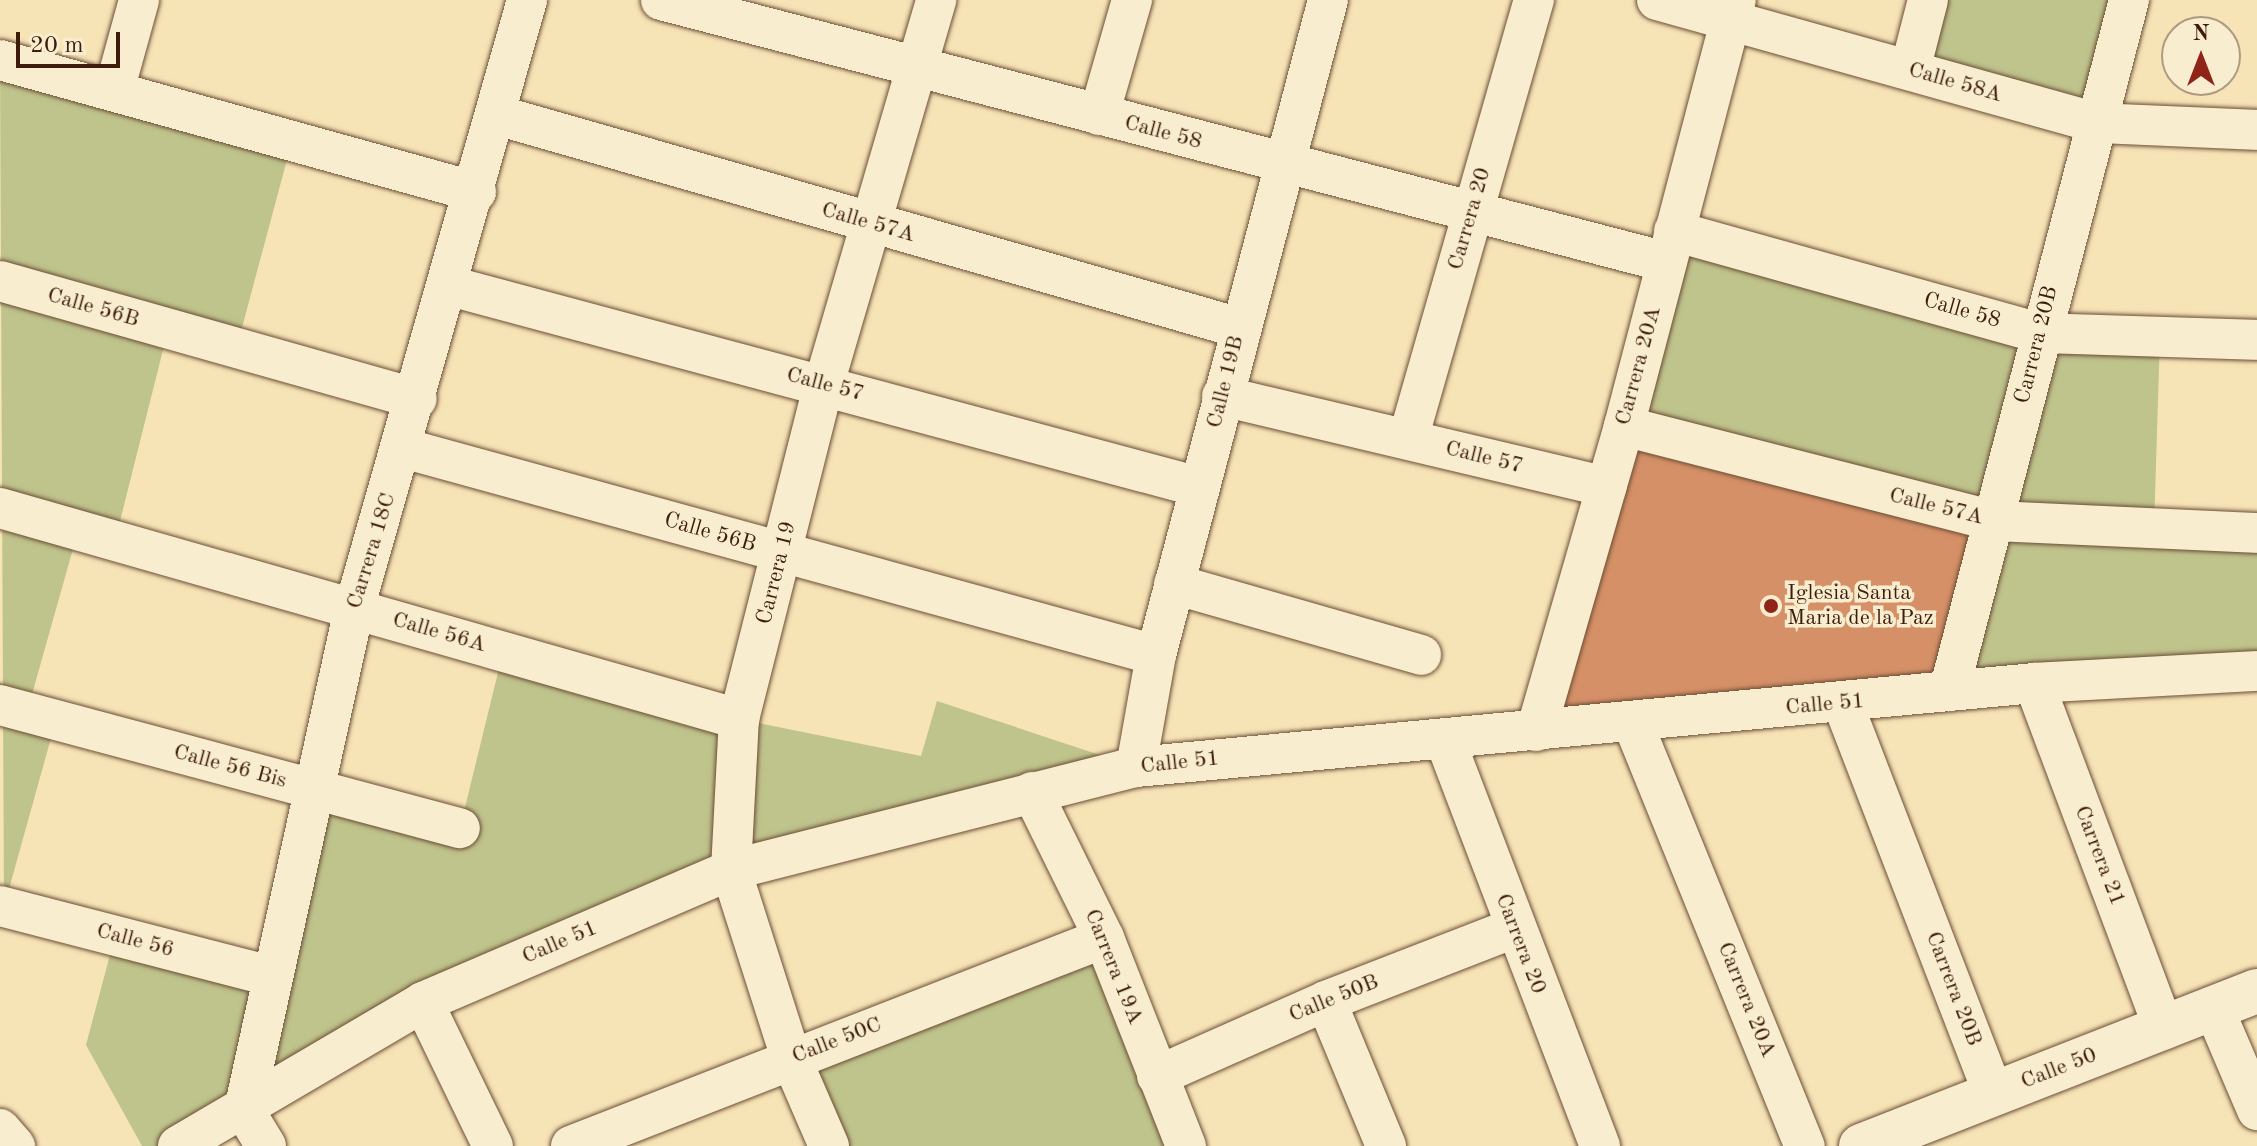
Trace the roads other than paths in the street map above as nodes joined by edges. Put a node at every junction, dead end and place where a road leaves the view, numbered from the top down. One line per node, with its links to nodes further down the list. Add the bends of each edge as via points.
1 (139, 0): 15 (street)
2 (527, 0): 16 (street, Carrera 18C)
3 (661, 0): 13 (street, Calle 58)
4 (936, 0): 13 (street, Carrera 19)
5 (1132, 0): 17 (street)
6 (1328, 0): 20 (street, Calle 19B)
7 (1534, 0): 22 (street, Carrera 20)
8 (1657, 0): 11 (street, Calle 58A)
9 (1928, 0): 14 (street)
10 (2129, 0): 18 (street, Carrera 20B)
11 (1734, 10): 14 (street, Calle 58A); 24 (street, Carrera 20A)
12 (0, 60): 15 (street)
13 (916, 68): 17 (street, Calle 58); 23 (street, Carrera 19)
14 (1910, 70): 18 (street, Calle 58A)
15 (114, 91): 21 (street)
16 (497, 115): 21 (street, Carrera 18C); 23 (street, Calle 57A)
17 (1099, 115): 20 (street, Calle 58)
18 (2097, 123): 19 (street, Calle 58A); 28 (street, Carrera 20B)
19 (2257, 130)
20 (1282, 166): 22 (street, Calle 58); 27 (street, Calle 19B)
21 (476, 192): 26 (street, Carrera 18C)
22 (1473, 209): 24 (street, Calle 58); 34 (street, Carrera 20)
23 (873, 225): 27 (street, Calle 57A); 30 (street, Carrera 19)
24 (1670, 246): 28 (street, Calle 58); 33 (street, Carrera 20A)
25 (0, 281): 32 (street, Calle 56B)
26 (450, 286): 30 (street, Calle 57); 32 (street, Carrera 18C)
27 (1240, 328): 31 (street, Calle 19B)
28 (2040, 333): 29 (street, Calle 58); 39 (street, Carrera 20B)
29 (2257, 340)
30 (824, 384): 36 (street, Calle 57); 41 (street, Carrera 19)
31 (1222, 396): 34 (street, Calle 57); 36 (street, Calle 19B)
32 (417, 399): 35 (street, Carrera 18C)
33 (1624, 426): 37 (street, Carrera 20A); 39 (street, Calle 57A)
34 (1408, 439): 37 (street, Calle 57)
35 (403, 448): 41 (street, Calle 56B); 43 (street, Carrera 18C)
36 (1199, 487): 42 (street, Calle 19B)
37 (1606, 487): 53 (street, Carrera 20A)
38 (0, 508): 43 (street, Calle 56A)
39 (1993, 521): 40 (street, Calle 57A); 48 (street, Carrera 20B)
40 (2257, 533)
41 (782, 553): 44 (street, Calle 56B); 51 (street, Carrera 19)
42 (1174, 584): 44 (street, Calle 19B); 45 (street)
43 (354, 609): 51 (street, Calle 56A); 56 (street, Carrera 18C)
44 (1156, 655): 55 (street, Calle 19B)
45 (1421, 655)
46 (2257, 671): 47 (street, Calle 51)
47 (2034, 683): 48 (street, Calle 51); 68 (street, Carrera 21)
48 (1949, 691): 49 (street, Calle 51)
49 (1843, 704): 52 (street, Calle 51); 71 (street, Carrera 20B)
50 (0, 705): 56 (street, Calle 56 Bis)
51 (739, 719): 59 (street, Carrera 19)
52 (1632, 721): 53 (street, Calle 51); 84 (street, Carrera 20A)
53 (1536, 731): 54 (street, Calle 51)
54 (1445, 740): 55 (street, Calle 51); 61 (street, Carrera 20)
55 (1136, 767): 57 (street, Calle 51)
56 (313, 790): 58 (street, Calle 56 Bis); 63 (street, Carrera 18C)
57 (1032, 792): 59 (street, Calle 51); 62 (street, Carrera 19A)
58 (460, 828)
59 (731, 870): 66 (street, Calle 51); 69 (street, Carrera 19)
60 (0, 906): 63 (street, Calle 56)
61 (1514, 928): 65 (street, Calle 50B); 83 (street, Carrera 20)
62 (1104, 938): 69 (street, Calle 50C); 70 (street, Carrera 19A)
63 (270, 976): 72 (street, Carrera 18C)
64 (2257, 991): 67 (street, Calle 50)
65 (1326, 1001): 70 (street, Calle 50B); 82 (street)
66 (423, 1002): 72 (street, Calle 51); 78 (street)
67 (2214, 1009): 68 (street, Calle 50); 73 (street)
68 (2164, 1029): 71 (street, Calle 50)
69 (791, 1058): 79 (street, Calle 50C); 80 (street, Carrera 19)
70 (1157, 1076): 81 (street, Carrera 19A)
71 (1994, 1095): 85 (street, Calle 50)
72 (244, 1110): 76 (street, Calle 51); 77 (street)
73 (2257, 1110)
74 (0, 1129): 75 (street)
75 (15, 1146)
76 (178, 1146)
77 (266, 1146)
78 (493, 1146)
79 (571, 1146)
80 (829, 1146)
81 (1186, 1146)
82 (1386, 1146)
83 (1600, 1146)
84 (1805, 1146)
85 (1861, 1146)

